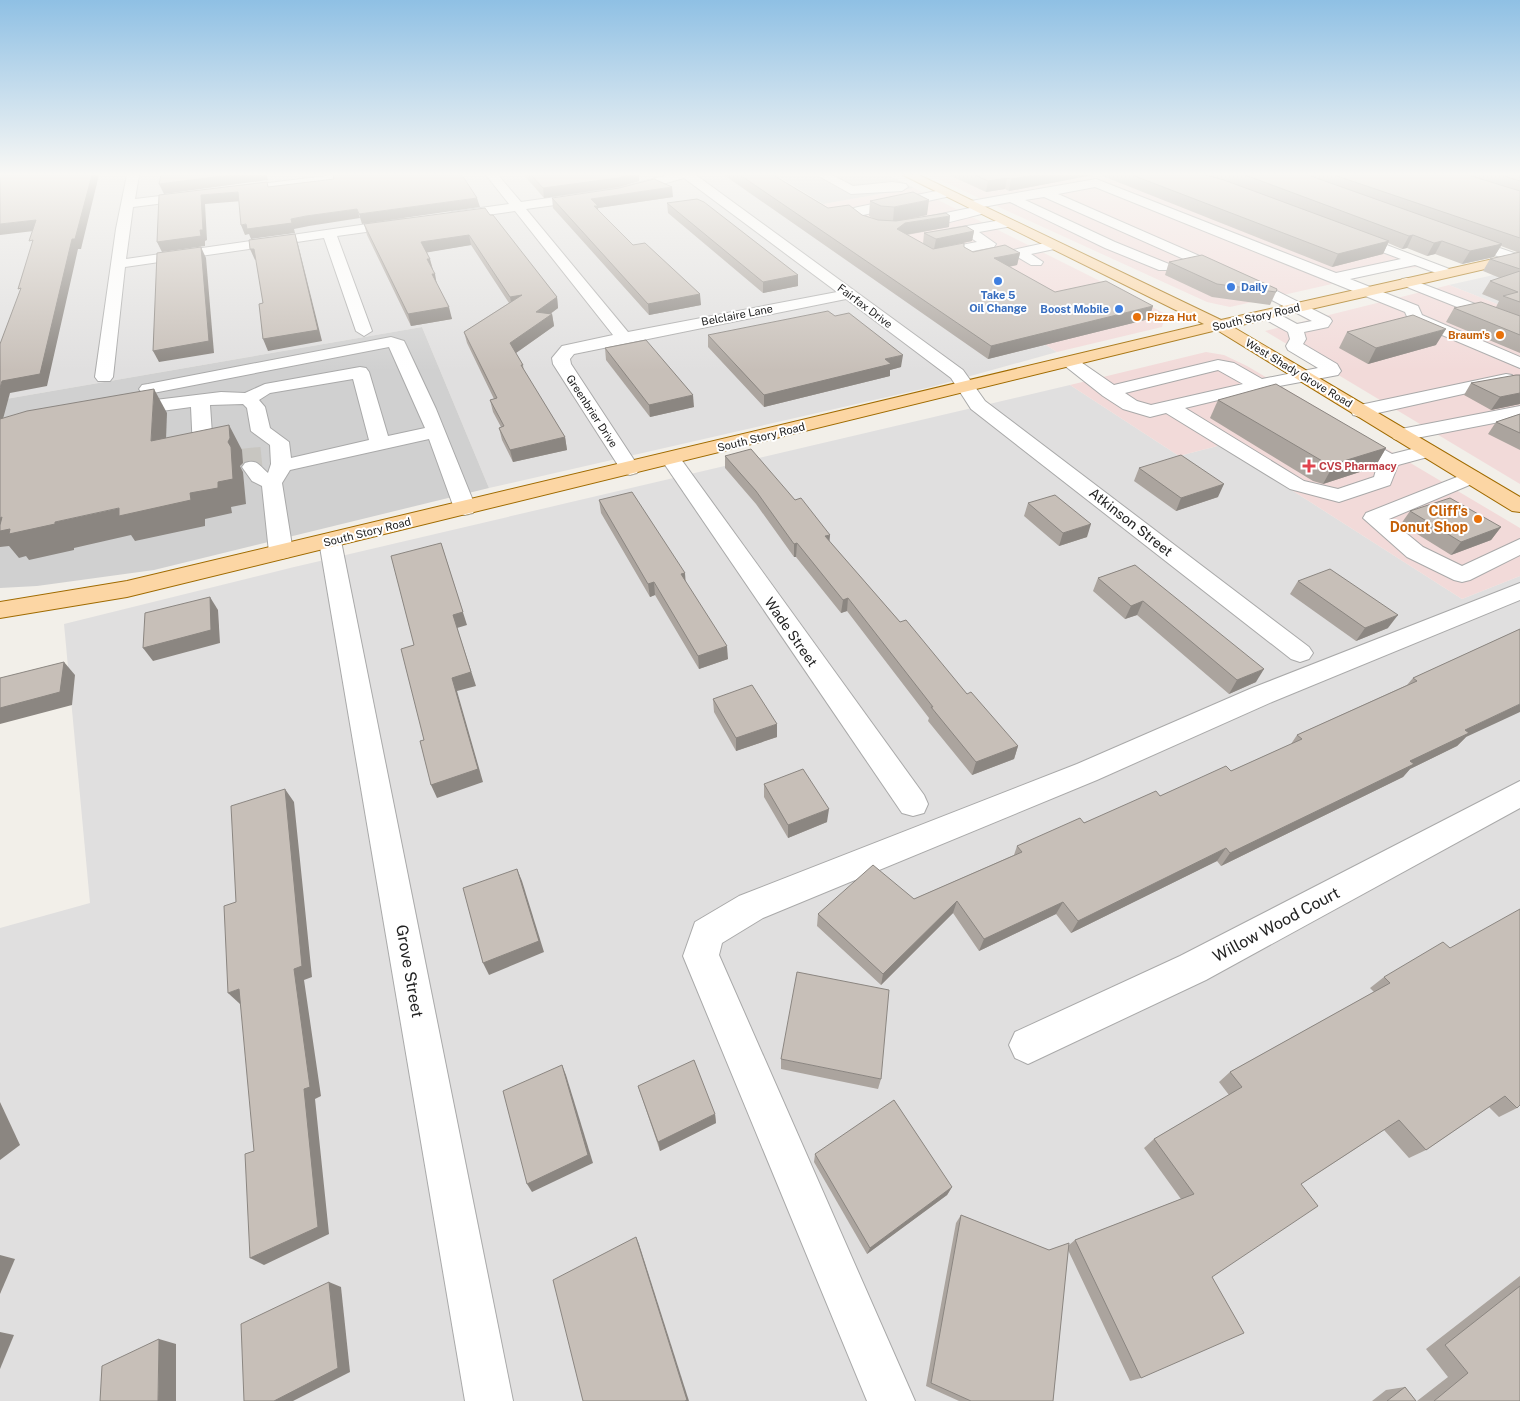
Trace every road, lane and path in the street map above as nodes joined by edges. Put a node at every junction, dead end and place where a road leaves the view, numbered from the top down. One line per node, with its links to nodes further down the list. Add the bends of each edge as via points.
1 (122, 240): 24 (street)
2 (284, 240): 24 (street)
3 (331, 240): 40 (street)
4 (545, 240): 41 (street)
5 (777, 240): 35 (street, Fairfax Drive)
6 (998, 240): 16 (street, via 932,256)
7 (1044, 240): 14 (main road, West Shady Grove Road)
8 (1100, 240): 15 (street)
9 (1131, 240): 15 (street)
10 (1154, 240): 20 (street)
11 (1240, 240): 26 (street)
12 (1364, 240): 21 (street)
13 (1467, 240): 19 (street)
14 (1054, 245): 17 (street); 18 (main road, West Shady Grove Road)
15 (1110, 245): 18 (street); 25 (street)
16 (918, 249)
17 (1018, 253): 22 (street, via 1001,251 971,257); 23 (street)
18 (1070, 253): 29 (main road, West Shady Grove Road)
19 (1519, 258): 27 (main road, South Story Road)
20 (1195, 259): 25 (street); 33 (street)
21 (1416, 260): 27 (street); 30 (street)
22 (968, 261)
23 (1036, 262)
24 (118, 264): 47 (street)
25 (1164, 267): 29 (street)
26 (1312, 269): 28 (street); 30 (street)
27 (1447, 273): 32 (main road, South Story Road)
28 (1289, 276)
29 (1123, 278): 38 (main road, West Shady Grove Road)
30 (1336, 278): 34 (street)
31 (1272, 280): 33 (street)
32 (1408, 282): 34 (main road, South Story Road); 39 (street)
33 (1254, 285): 36 (street)
34 (1368, 291): 36 (main road, South Story Road); 45 (street, via 1412,309 1415,318)
35 (850, 294): 41 (street, Belclaire Lane); 50 (street, Fairfax Drive, via 957,374)
36 (1299, 307): 37 (main road, South Story Road); 42 (street, via 1324,320)
37 (1267, 314): 38 (main road, South Story Road); 42 (street)
38 (1219, 326): 43 (main road, West Shady Grove Road); 44 (main road, South Story Road)
39 (1520, 327)
40 (364, 331)
41 (624, 336): 69 (street, Greenbrier Drive, via 568,350 561,358)
42 (1295, 338): 43 (street); 46 (street, via 1332,371)
43 (1264, 352): 46 (main road, West Shady Grove Road)
44 (1069, 362): 50 (main road, South Story Road); 52 (street)
45 (1520, 363)
46 (1303, 375): 49 (street); 58 (main road, West Shady Grove Road)
47 (104, 377)
48 (1520, 383): 58 (street, via 1495,381)
49 (1259, 386): 52 (street, via 1228,367 1218,365); 55 (street); 56 (street)
50 (964, 388): 67 (main road, South Story Road); 79 (street, Atkinson Street, via 978,405)
51 (148, 389): 61 (street, via 391,342 398,345)
52 (1109, 392): 56 (street, via 1130,405 1150,411)
53 (248, 399): 54 (street); 60 (street, via 256,407); 64 (street, via 265,390 360,372)
54 (200, 400): 57 (street); 65 (street)
55 (1285, 401)
56 (1170, 407): 68 (street, via 1297,486 1339,496 1383,481)
57 (131, 410)
58 (1360, 411): 63 (main road, West Shady Grove Road)
59 (1520, 412): 63 (street)
60 (261, 431): 70 (street, via 279,442); 70 (street, via 251,458 259,477)
61 (436, 431): 64 (street); 73 (street)
62 (1337, 431): 68 (street)
63 (1401, 436): 66 (main road, West Shady Grove Road)
64 (380, 443): 70 (street)
65 (203, 449)
66 (1428, 451): 68 (street); 71 (main road, West Shady Grove Road)
67 (671, 459): 69 (main road, South Story Road); 81 (street, Wade Street)
68 (1389, 461)
69 (630, 469): 73 (main road, South Story Road)
70 (277, 474): 76 (street)
71 (1472, 477): 72 (main road, West Shady Grove Road); 75 (street, via 1374,518 1415,552 1462,575)
72 (1520, 506)
73 (466, 508): 74 (main road, South Story Road)
74 (330, 541): 76 (main road, South Story Road); 83 (street, Grove Street)
75 (1520, 546)
76 (281, 552): 78 (main road, South Story Road, via 127,589)
77 (1520, 591): 84 (street, via 1262,695 1087,772 751,907 707,934 701,956)
78 (0, 610)
79 (1300, 653)
80 (1520, 793): 82 (street, Willow Wood Court, via 1193,968)
81 (914, 804)
82 (1028, 1045)
83 (489, 1401)
84 (891, 1401)

